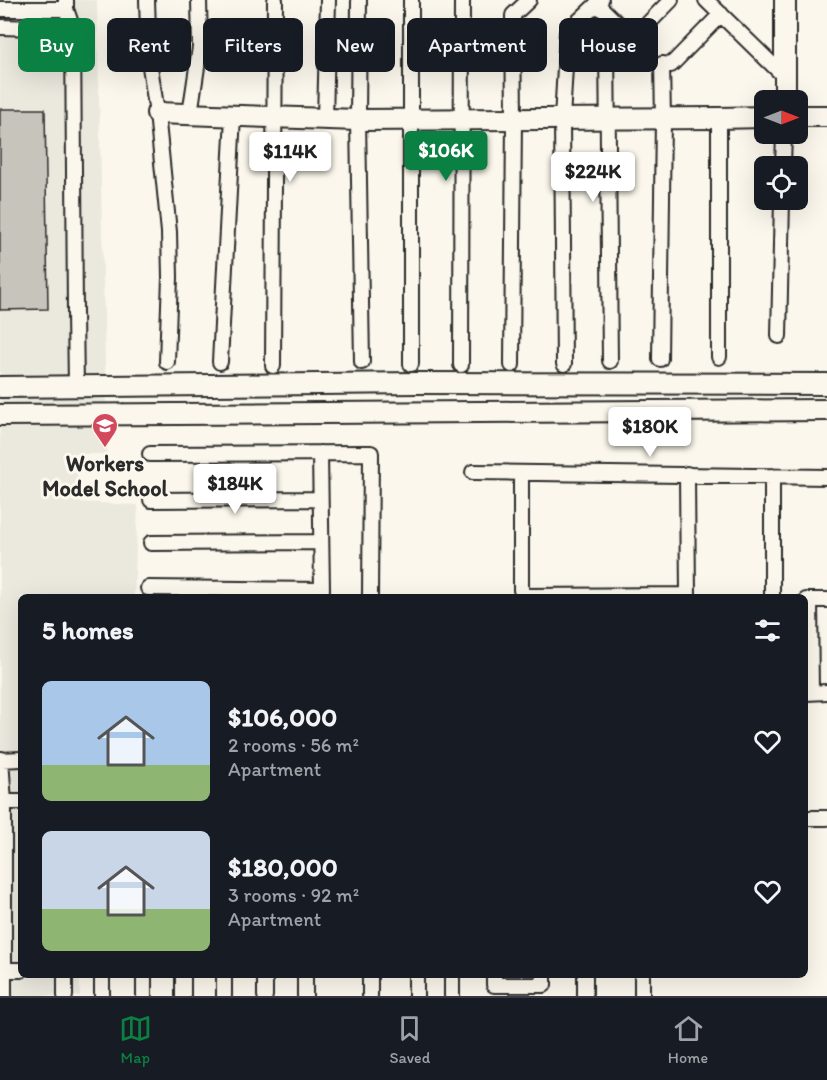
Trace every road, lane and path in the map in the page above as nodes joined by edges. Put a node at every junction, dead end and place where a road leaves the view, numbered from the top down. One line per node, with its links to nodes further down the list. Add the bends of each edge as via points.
1 (147, 0): 22 (street, via 149,60)
2 (199, 0): 23 (street, via 200,47)
3 (275, 0): 28 (street)
4 (328, 0): 30 (street)
5 (359, 0): 35 (street)
6 (411, 0): 36 (street)
7 (462, 0): 37 (street)
8 (529, 0): 31 (street, via 513,15)
9 (671, 0): 12 (street, via 633,39)
10 (706, 0): 15 (street)
11 (785, 0): 20 (street)
12 (599, 2): 32 (street, via 567,32)
13 (66, 4): 14 (street)
14 (0, 9)
15 (721, 14): 20 (street); 34 (street, via 671,64 662,64)
16 (0, 27): 17 (street)
17 (18, 27)
18 (73, 72): 53 (street)
19 (607, 72): 33 (street)
20 (785, 77): 21 (street)
21 (785, 90)
22 (157, 113): 23 (street); 43 (street, via 169,232)
23 (190, 114): 24 (street)
24 (233, 116): 28 (street); 44 (street)
25 (808, 116): 26 (street)
26 (827, 116)
27 (754, 117): 29 (street)
28 (275, 118): 30 (street); 50 (street)
29 (719, 118): 34 (street); 40 (street)
30 (325, 119): 35 (street)
31 (514, 119): 32 (street); 37 (street); 49 (street)
32 (562, 119): 33 (street); 48 (street)
33 (608, 119): 34 (street); 42 (street)
34 (663, 119): 41 (street)
35 (358, 120): 36 (street); 45 (street)
36 (411, 120): 37 (street); 46 (street)
37 (462, 120): 47 (street)
38 (782, 210): 39 (street)
39 (779, 336)
40 (719, 357)
41 (660, 359)
42 (609, 361)
43 (167, 362)
44 (220, 362)
45 (362, 363)
46 (411, 364)
47 (461, 364)
48 (564, 364)
49 (512, 365)
50 (273, 366)
51 (827, 384): 53 (street)
52 (0, 387): 53 (street)
53 (76, 387)
54 (827, 410): 55 (street)
55 (0, 415)
56 (320, 453): 57 (street); 63 (street); 69 (street, via 371,453)
57 (150, 454)
58 (473, 472): 59 (street)
59 (521, 473): 60 (street); 70 (street)
60 (687, 474): 61 (street); 71 (street)
61 (772, 476): 62 (street); 72 (street)
62 (827, 477)
63 (320, 499): 64 (street); 65 (street)
64 (151, 500)
65 (320, 542): 66 (street); 68 (street)
66 (151, 543)
67 (148, 588): 68 (street)
68 (322, 593)
69 (370, 594)
70 (523, 594)
71 (688, 594)
72 (772, 594)
73 (808, 600): 74 (street); 76 (street)
74 (827, 600)
75 (827, 692): 76 (street)
76 (808, 693)
77 (1, 759): 78 (street); 79 (street)
78 (18, 759)
79 (2, 802): 80 (street); 83 (street)
80 (18, 802)
81 (808, 818): 82 (street)
82 (827, 818)
83 (2, 970): 84 (street); 99 (street)
84 (18, 970)
85 (65, 978): 100 (street)
86 (102, 978): 101 (street)
87 (144, 978): 102 (street)
88 (183, 978): 103 (street)
89 (224, 978): 104 (street)
90 (265, 978): 105 (street)
91 (305, 978): 106 (street)
92 (370, 978): 107 (street)
93 (416, 978): 108 (street)
94 (452, 978): 109 (street)
95 (544, 978): 98 (street, via 544,985)
96 (585, 978): 110 (street)
97 (642, 978): 111 (street)
98 (494, 985)
99 (4, 996)
100 (65, 996)
101 (102, 996)
102 (144, 996)
103 (183, 996)
104 (224, 996)
105 (265, 996)
106 (305, 996)
107 (370, 996)
108 (416, 996)
109 (452, 996)
110 (585, 996)
111 (642, 996)

